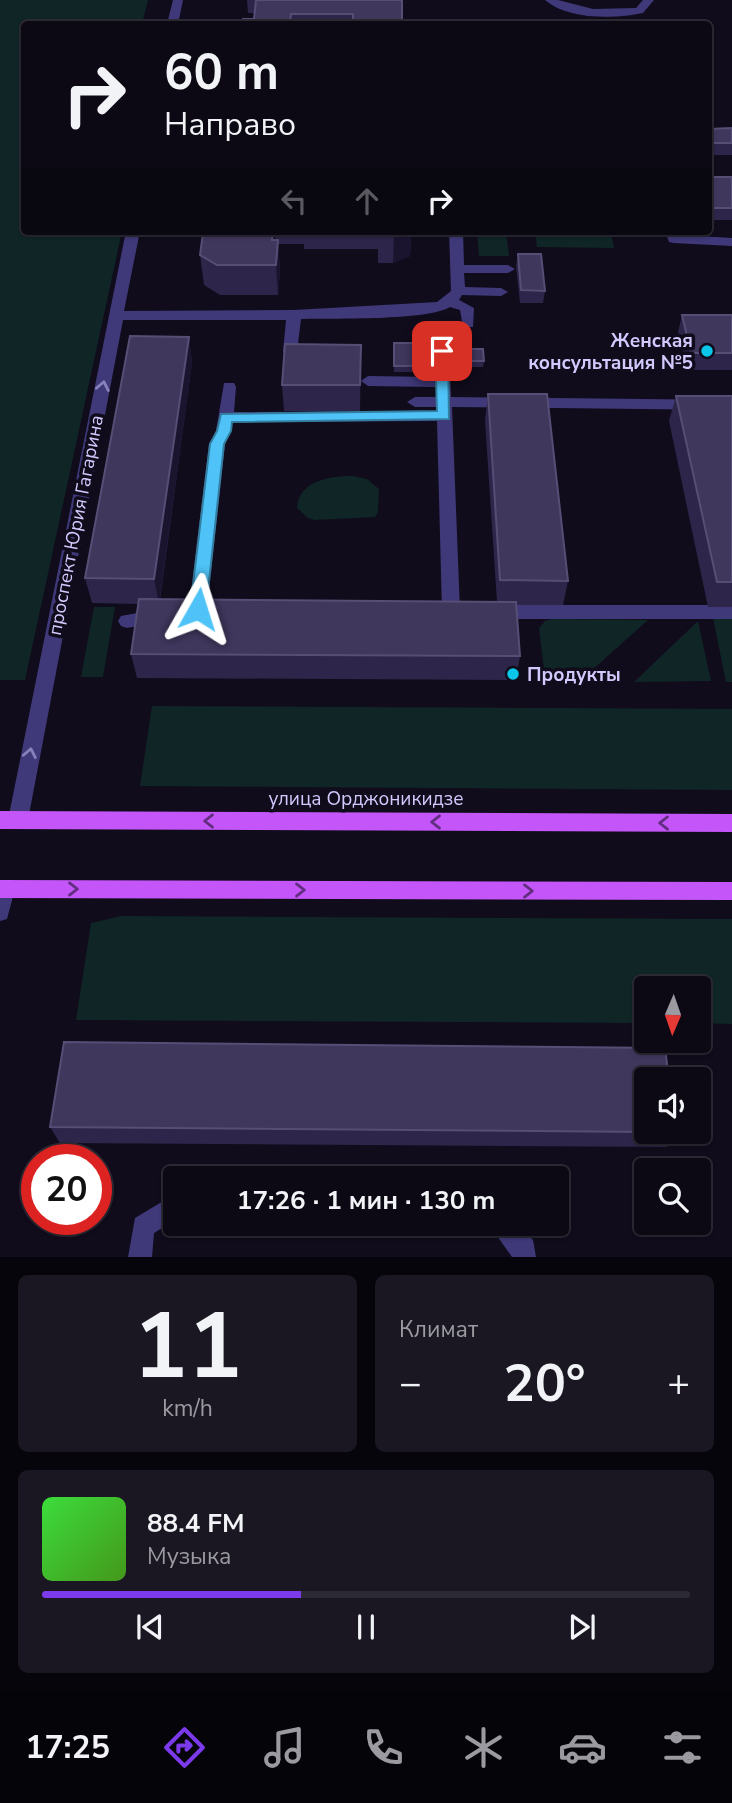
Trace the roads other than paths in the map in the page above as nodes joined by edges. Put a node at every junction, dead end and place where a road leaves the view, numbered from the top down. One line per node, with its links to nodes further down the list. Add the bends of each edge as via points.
1 (178, 0): 4 (street)
2 (550, 0): 3 (street, via 588,12 639,11)
3 (649, 0)
4 (174, 21)
5 (131, 235): 14 (street, проспект Юрия Гагарина)
6 (456, 235): 9 (street)
7 (673, 235): 8 (street, via 674,239)
8 (732, 242)
9 (458, 269): 10 (street); 12 (street)
10 (508, 270)
11 (500, 292): 12 (street)
12 (453, 296): 13 (street, via 441,306 421,309); 15 (street, via 467,308)
13 (293, 315): 14 (street); 17 (street)
14 (117, 316): 27 (street, проспект Юрия Гагарина, one-way to 14)
15 (468, 324)
16 (442, 351): 19 (street)
17 (290, 352)
18 (368, 381): 19 (street)
19 (443, 382): 23 (street)
20 (229, 387): 24 (street)
21 (415, 402): 23 (street)
22 (732, 405): 23 (street)
23 (444, 409): 24 (street); 25 (street, via 457,611)
24 (226, 417): 26 (street, via 217,444 193,610)
25 (732, 612)
26 (127, 621)
27 (9, 820): 28 (main road, улица Орджоникидзе, one-way to 27)
28 (732, 823)
29 (2, 889): 30 (main road, one-way to 30); 31 (street)
30 (732, 891)
31 (0, 912)
32 (163, 1214): 34 (street, via 143,1226)
33 (512, 1236): 35 (street, via 524,1249)
34 (140, 1257)
35 (524, 1257)

